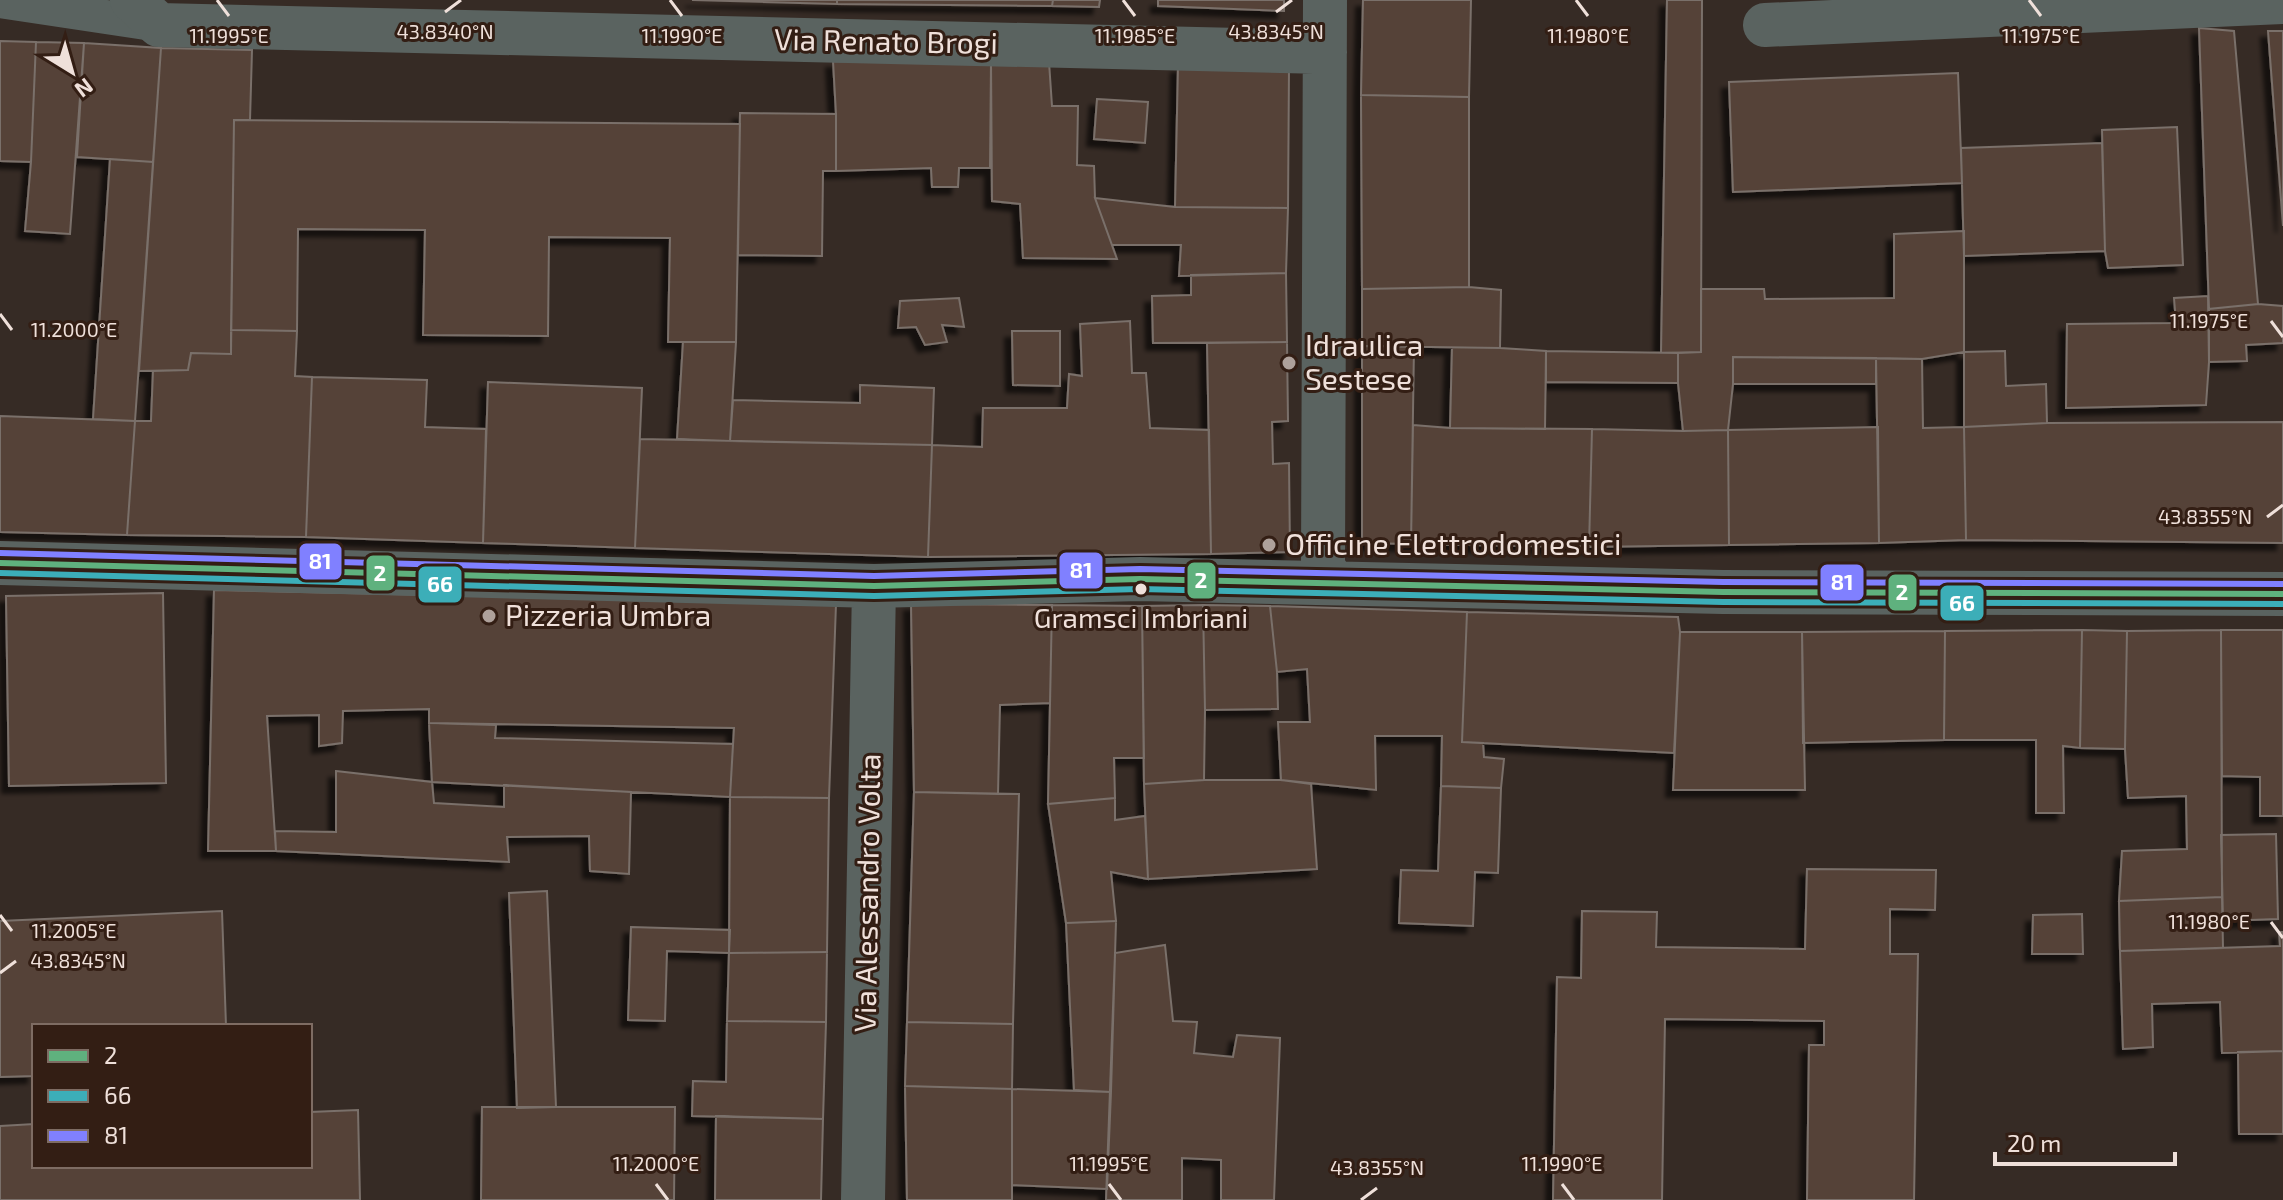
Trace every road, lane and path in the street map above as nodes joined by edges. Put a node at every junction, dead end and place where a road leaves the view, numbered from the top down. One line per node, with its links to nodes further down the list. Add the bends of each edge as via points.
1 (1325, 0): 6 (street)
2 (0, 1): 4 (street)
3 (2283, 2): 5 (street)
4 (146, 12): 6 (street, Via Renato Brogi)
5 (1765, 25)
6 (1325, 52): 8 (street, via 1323,567)
7 (0, 563): 9 (street)
8 (1334, 583): 9 (street, via 1140,579); 10 (street, via 1723,592)
9 (874, 586): 11 (street, Via Alessandro Volta)
10 (2283, 594)
11 (863, 1200)

